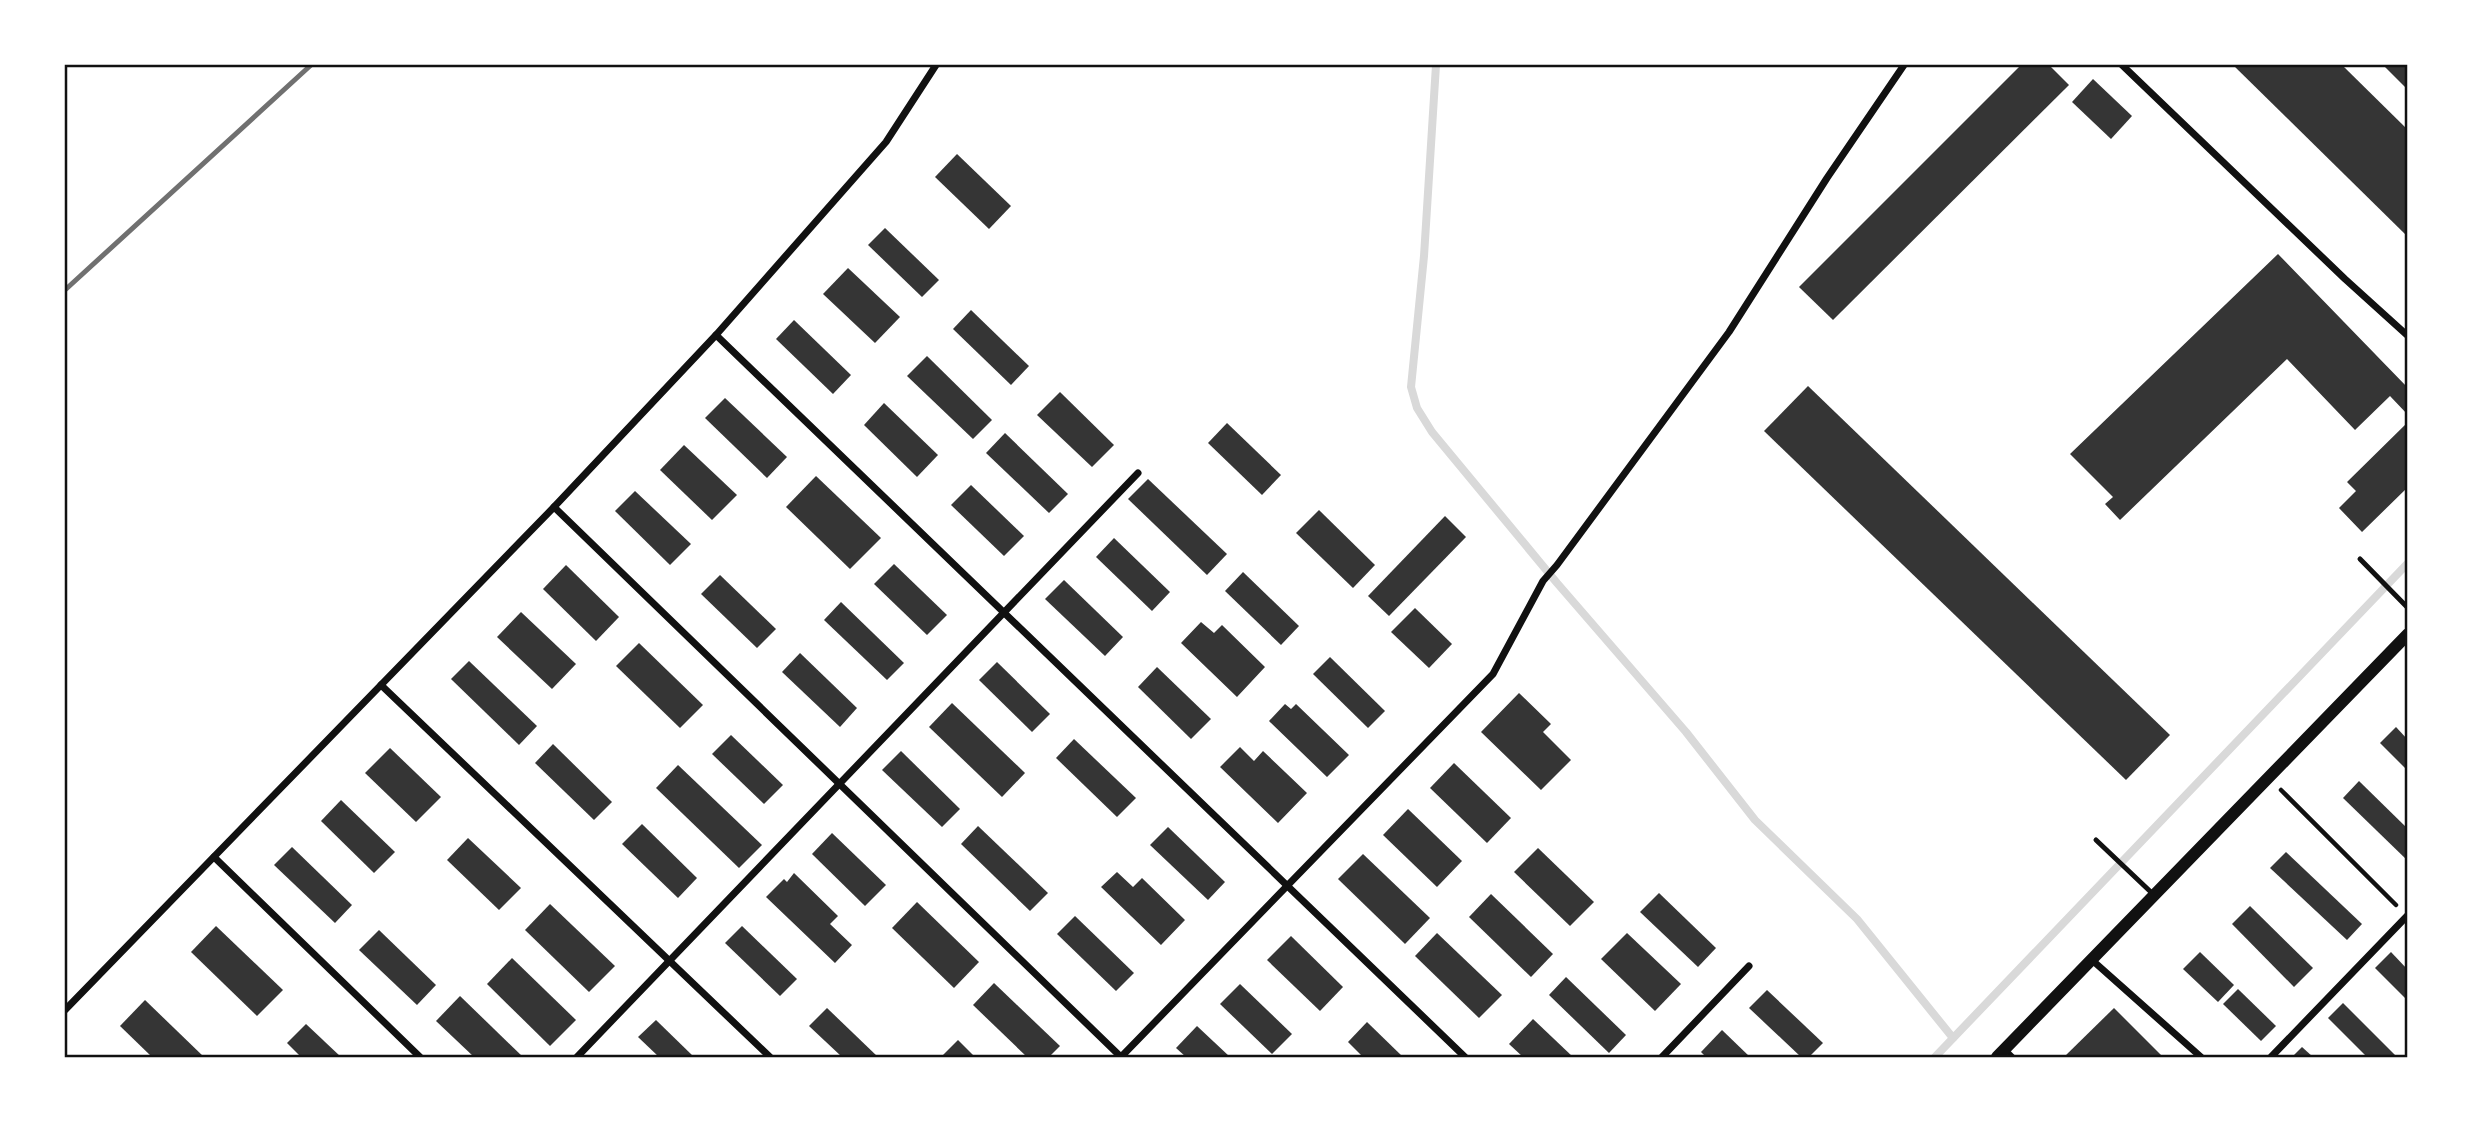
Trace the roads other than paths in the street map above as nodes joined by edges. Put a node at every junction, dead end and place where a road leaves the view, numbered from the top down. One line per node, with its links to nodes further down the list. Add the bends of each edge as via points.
1 (936, 65): 4 (street, via 886,142)
2 (1904, 65): 16 (street, via 1729,332 1543,581 1493,674)
3 (2122, 65): 5 (street)
4 (716, 335): 7 (street); 10 (street)
5 (2408, 336)
6 (1139, 473): 10 (street)
7 (554, 507): 12 (street); 13 (street)
8 (2360, 559): 9 (lane)
9 (2408, 608)
10 (1004, 612): 13 (street); 16 (street)
11 (2408, 634): 17 (street)
12 (382, 685): 15 (street); 20 (street)
13 (840, 784): 20 (street); 27 (street)
14 (2096, 840): 17 (lane)
15 (214, 857): 22 (street); 24 (street)
16 (1287, 886): 27 (street); 28 (street)
17 (2154, 895): 19 (street)
18 (2408, 915): 31 (street)
19 (2092, 960): 23 (street); 30 (street)
20 (670, 961): 25 (street); 26 (street)
21 (1749, 966): 29 (street)
22 (65, 1010)
23 (2005, 1054)
24 (420, 1057)
25 (577, 1057)
26 (769, 1057)
27 (1121, 1057)
28 (1465, 1057)
29 (1662, 1057)
30 (2201, 1057)
31 (2271, 1057)

